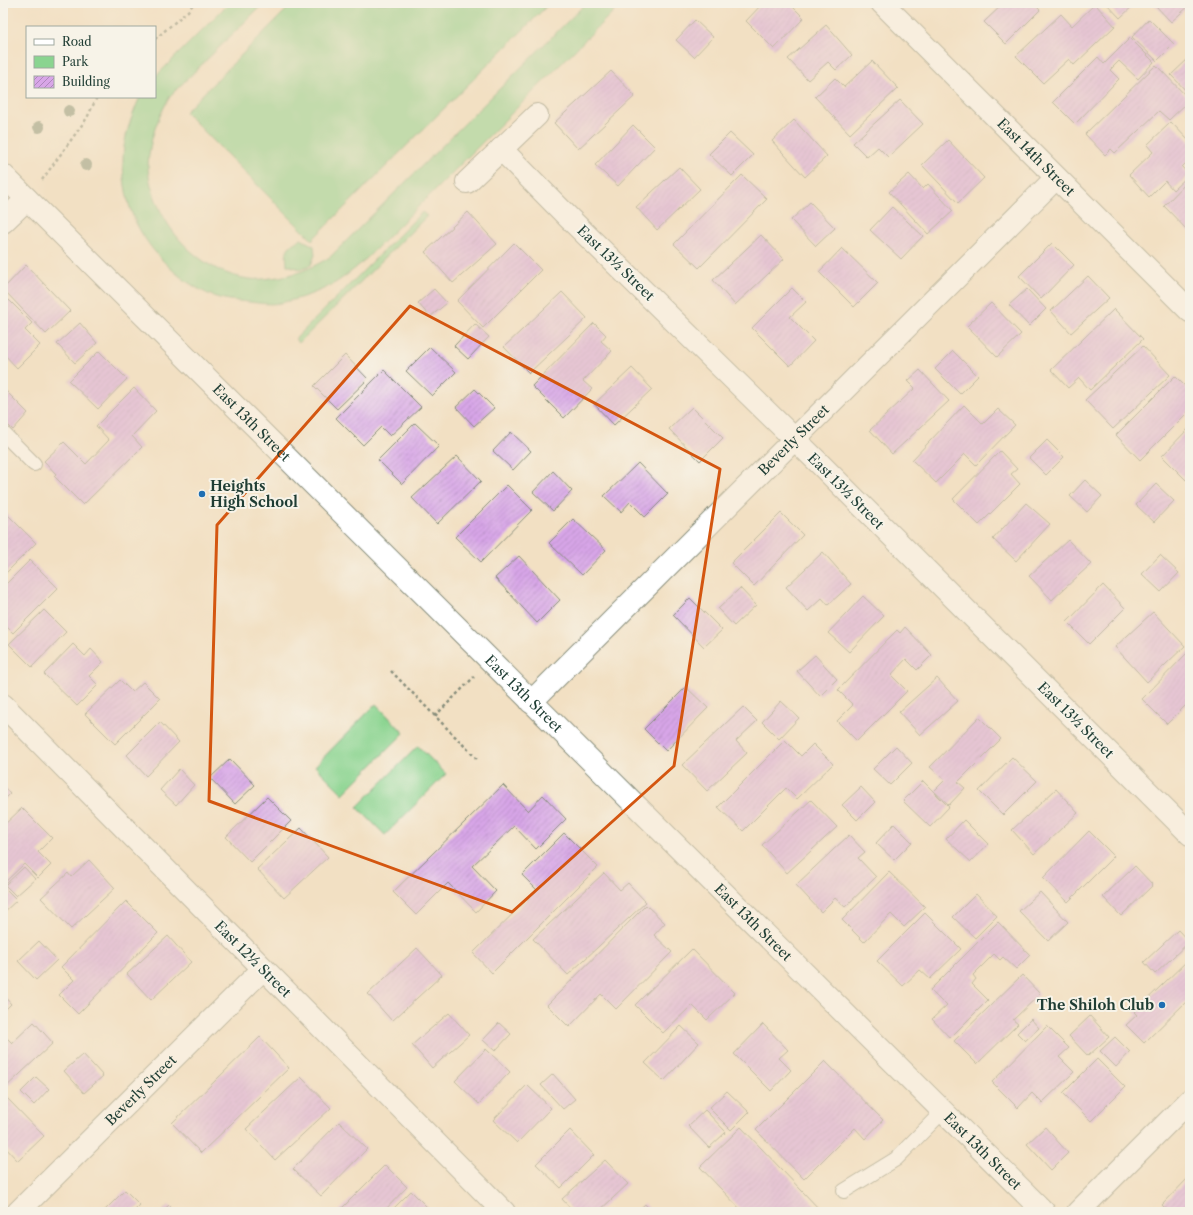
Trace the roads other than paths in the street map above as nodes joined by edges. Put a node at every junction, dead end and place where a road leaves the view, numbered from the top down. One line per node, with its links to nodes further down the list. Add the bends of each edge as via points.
1 (882, 3): 5 (street, East 14th Street)
2 (537, 115): 3 (street)
3 (502, 150): 6 (street); 11 (street, East 13½ Street)
4 (3, 175): 7 (street, East 13th Street)
5 (1056, 178): 9 (street, East 14th Street); 11 (street, Beverly Street)
6 (467, 182)
7 (27, 199): 8 (street); 13 (street, East 13th Street)
8 (3, 222)
9 (1190, 311)
10 (3, 433): 12 (lane)
11 (795, 440): 13 (street, Beverly Street); 15 (street, East 13½ Street)
12 (34, 464)
13 (531, 702): 18 (street, East 13th Street)
14 (3, 705): 16 (street, East 12½ Street)
15 (1190, 834)
16 (263, 969): 20 (street, Beverly Street); 21 (street, East 12½ Street)
17 (1190, 1100): 23 (street)
18 (943, 1111): 19 (lane, via 896,1159); 22 (street, East 13th Street)
19 (844, 1191)
20 (18, 1212)
21 (504, 1212)
22 (1044, 1212)
23 (1078, 1212)

